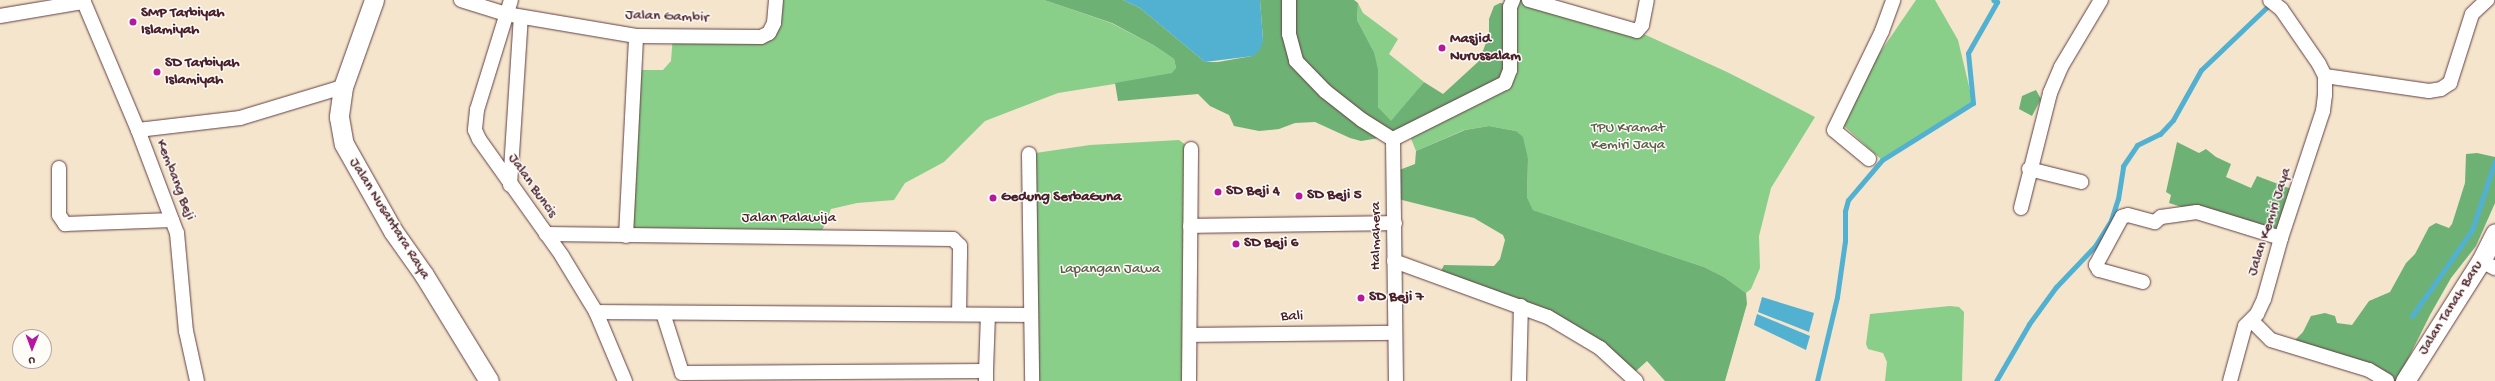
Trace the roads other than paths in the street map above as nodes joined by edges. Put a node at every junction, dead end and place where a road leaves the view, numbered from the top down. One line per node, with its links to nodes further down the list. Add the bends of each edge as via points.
1 (374, 0): 19 (street, Jalan Nusantara Raya)
2 (461, 0): 14 (street, Jalan Gambir)
3 (511, 0): 14 (street, Jalan Buncis)
4 (776, 0): 17 (street, Jalan Gambir, via 774,23 769,33 761,37)
5 (1289, 0): 21 (street, via 1292,50 1301,67 1325,91 1362,120)
6 (1513, 0): 21 (street, via 1510,7 1510,70 1506,83)
7 (1529, 0): 8 (street, via 1637,31 1642,25)
8 (1647, 0)
9 (1893, 0): 24 (street, via 1882,31 1834,130)
10 (2102, 0): 26 (street, via 2055,80)
11 (2487, 0): 18 (street, via 2472,14 2450,83 2441,90 2429,91)
12 (83, 1): 15 (street); 20 (street, Kembang Beji)
13 (2276, 4): 18 (street)
14 (506, 14): 16 (street, Jalan Gambir); 28 (street, Jalan Buncis, via 474,123 479,139)
15 (0, 16)
16 (521, 17): 17 (street, Jalan Gambir); 28 (street)
17 (636, 36): 34 (street)
18 (2325, 76): 35 (street, Jalan Kemiri Jaya, via 2323,110)
19 (344, 87): 20 (street, via 240,118); 50 (street, Jalan Nusantara Raya, via 339,117 340,131 351,161)
20 (138, 130): 30 (street, Kembang Beji)
21 (1393, 139): 31 (street, Halmahera)
22 (1191, 149): 32 (street)
23 (1029, 154): 43 (street)
24 (1869, 159)
25 (58, 168): 30 (street, via 59,215 64,224)
26 (2029, 169): 27 (street); 29 (street)
27 (2080, 182)
28 (510, 185): 33 (street, Jalan Buncis)
29 (2021, 208)
30 (172, 220): 49 (street, Kembang Beji, via 179,242 186,331)
31 (1395, 223): 32 (street); 37 (street, Halmahera)
32 (1190, 226): 47 (street)
33 (546, 234): 34 (street, Jalan Palawija); 40 (street, Jalan Buncis)
34 (626, 236): 42 (street, Jalan Palawija, via 953,239 960,246)
35 (2280, 238): 38 (street, via 2196,212 2161,217 2154,222 2128,215 2122,217 2096,265 2099,270); 45 (street, Jalan Kemiri Jaya, via 2264,299)
36 (2491, 252): 59 (street, Jalan Tanah Baru)
37 (1394, 261): 39 (street); 46 (street, Halmahera)
38 (2143, 282)
39 (1520, 306): 55 (street); 56 (street, via 1588,339 1616,360)
40 (596, 312): 41 (street); 51 (street, Jalan Buncis)
41 (663, 313): 42 (street); 48 (street, via 682,373)
42 (959, 314): 44 (street)
43 (1031, 314): 44 (street); 52 (street)
44 (988, 315): 48 (street)
45 (2252, 321): 57 (street, Jalan Kemiri Jaya, via 2245,326); 58 (street, via 2271,340 2369,370)
46 (1395, 333): 47 (street, Bali); 54 (street, Halmahera)
47 (1190, 335): 53 (street)
48 (986, 376)
49 (197, 381)
50 (489, 381)
51 (625, 381)
52 (1032, 381)
53 (1189, 381)
54 (1396, 381)
55 (1519, 381)
56 (1636, 381)
57 (2230, 381)
58 (2387, 381)
59 (2405, 381)

